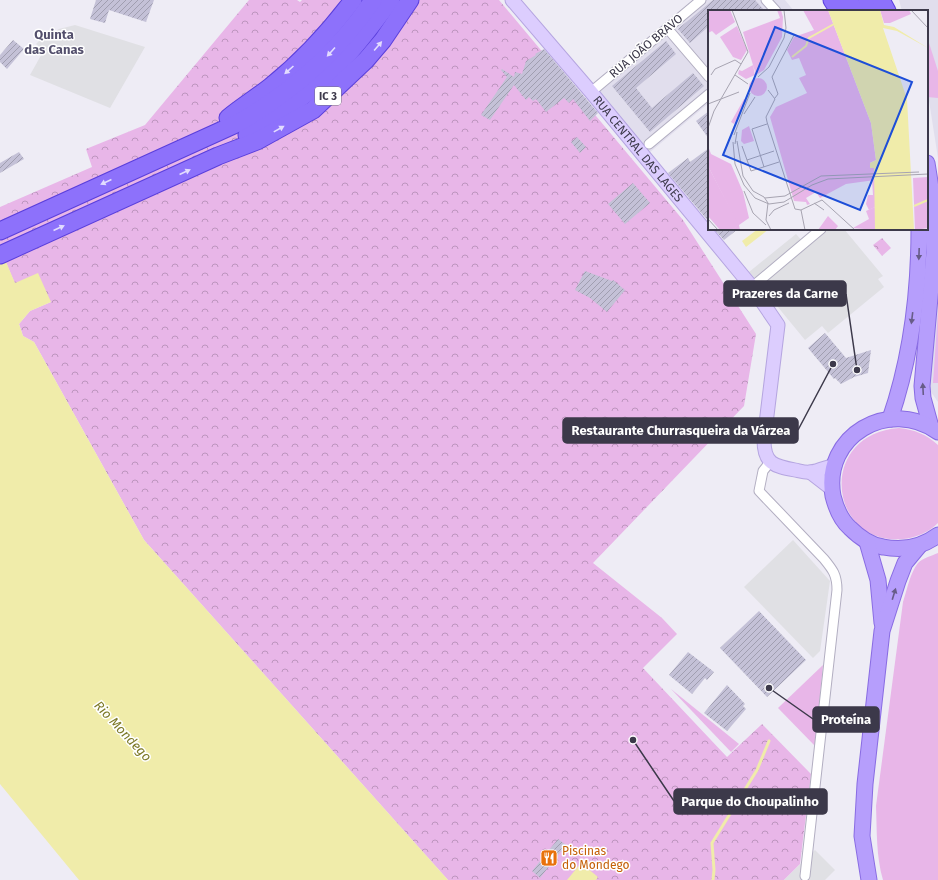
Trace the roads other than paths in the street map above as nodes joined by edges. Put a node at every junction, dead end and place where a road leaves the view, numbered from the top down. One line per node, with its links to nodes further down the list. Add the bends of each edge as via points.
1 (353, 0): 21 (highway, IC 3, one-way to 21, via 329,30 292,68)
2 (373, 0): 21 (highway, IC 3, one-way to 21, via 329,55 296,85 248,118)
3 (390, 0): 23 (highway, IC 3, via 353,49 323,79 274,118)
4 (410, 0): 23 (highway, IC 3, one-way to 4, via 258,141 313,110 366,60)
5 (512, 0): 19 (main road, RUA CENTRAL DAS LAGES)
6 (701, 0): 17 (street, RUA JOÃO BRAVO)
7 (766, 0): 12 (street)
8 (832, 0): 13 (highway)
9 (849, 0): 14 (highway)
10 (867, 0): 15 (highway)
11 (881, 0): 16 (highway)
12 (775, 10)
13 (838, 10)
14 (854, 10)
15 (872, 10)
16 (886, 10)
17 (667, 28): 18 (street); 19 (street, RUA JOÃO BRAVO)
18 (708, 76)
19 (591, 92): 29 (main road, RUA CENTRAL DAS LAGES)
20 (708, 95): 22 (street)
21 (207, 137): 27 (highway, IC 3, one-way to 27)
22 (649, 144)
23 (218, 156): 28 (highway, IC 3, one-way to 23)
24 (928, 168): 31 (main road, one-way to 24, via 923,398 922,386 934,253 932,188)
25 (820, 230): 29 (street)
26 (919, 230): 30 (main road, one-way to 30, via 917,280 908,352)
27 (0, 231)
28 (0, 255)
29 (752, 287): 32 (main road, RUA CENTRAL DAS LAGES, via 778,325 764,440 765,452)
30 (890, 419): 31 (main road, via 911,420); 33 (main road, via 874,423 859,431 840,452)
31 (934, 430)
32 (770, 462): 34 (main road, via 779,467); 40 (street, via 763,471 759,491 834,570 838,590)
33 (835, 465): 34 (main road); 35 (main road)
34 (810, 472): 35 (main road)
35 (832, 489): 37 (main road, via 837,508 846,525)
36 (938, 535): 38 (main road)
37 (867, 542): 38 (main road, via 893,549 907,549); 39 (main road, via 878,580)
38 (920, 545): 39 (main road, one-way to 38, via 905,563)
39 (882, 631): 41 (main road, via 863,813 862,836)
40 (805, 876)
41 (869, 880)

